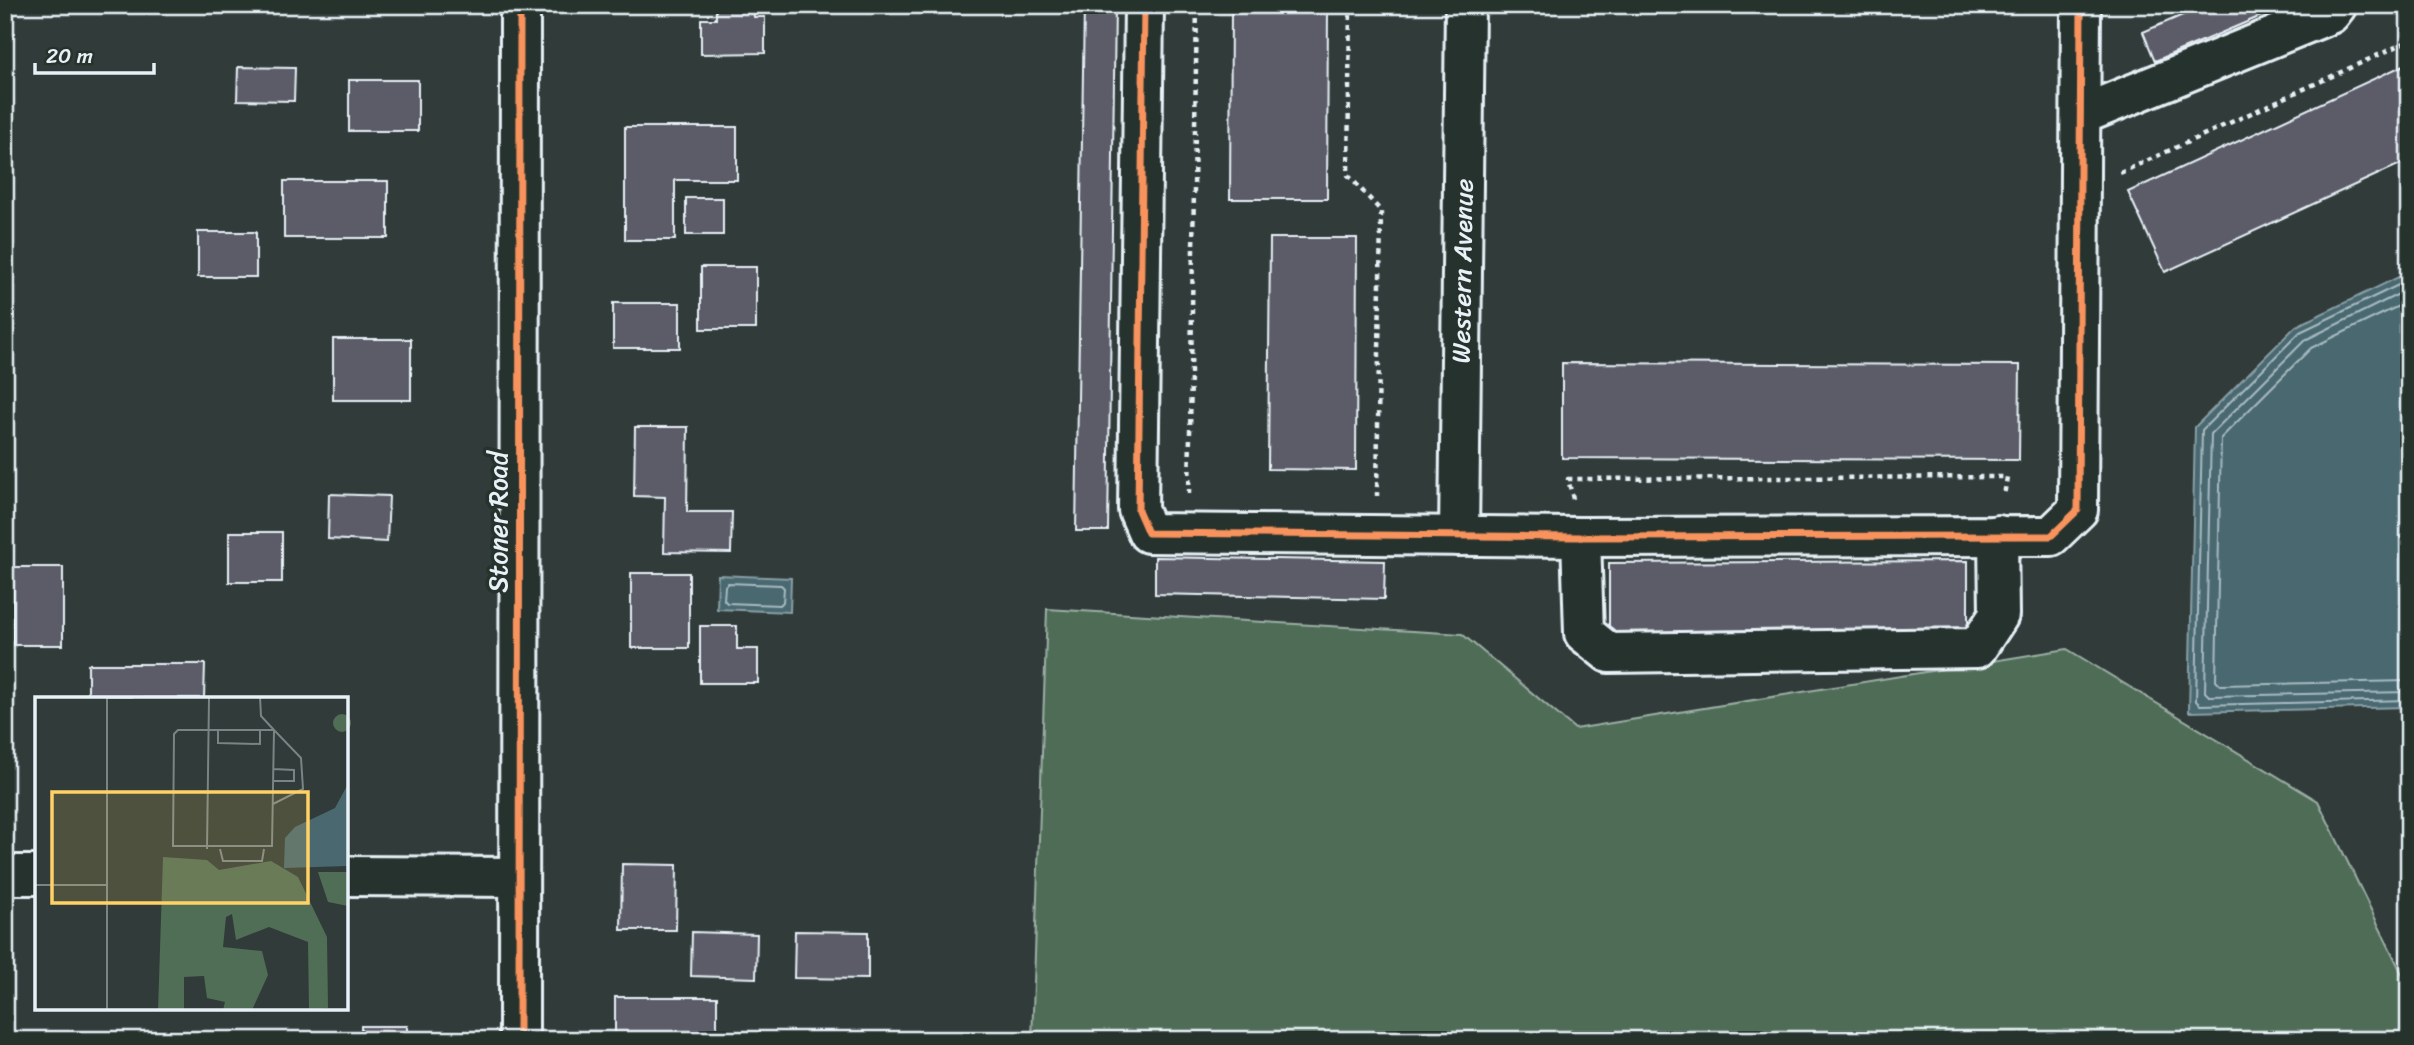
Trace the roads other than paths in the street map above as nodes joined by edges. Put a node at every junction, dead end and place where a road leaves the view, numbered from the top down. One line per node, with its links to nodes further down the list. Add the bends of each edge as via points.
1 (520, 5): 13 (street, Stoner Road)
2 (1144, 5): 8 (street, via 1138,510 1148,533)
3 (1465, 5): 8 (street, Western Avenue)
4 (2081, 5): 6 (street)
5 (2337, 5): 6 (street, via 2330,14)
6 (2081, 115): 7 (street, via 2078,510 2051,537)
7 (1998, 535): 9 (street); 9 (street, via 1999,615 1977,648 1609,653 1584,633)
8 (1459, 536): 9 (street)
9 (1581, 537)
10 (5, 875): 11 (street)
11 (35, 875)
12 (348, 876): 13 (street)
13 (519, 877): 14 (street, Stoner Road)
14 (519, 1040)

